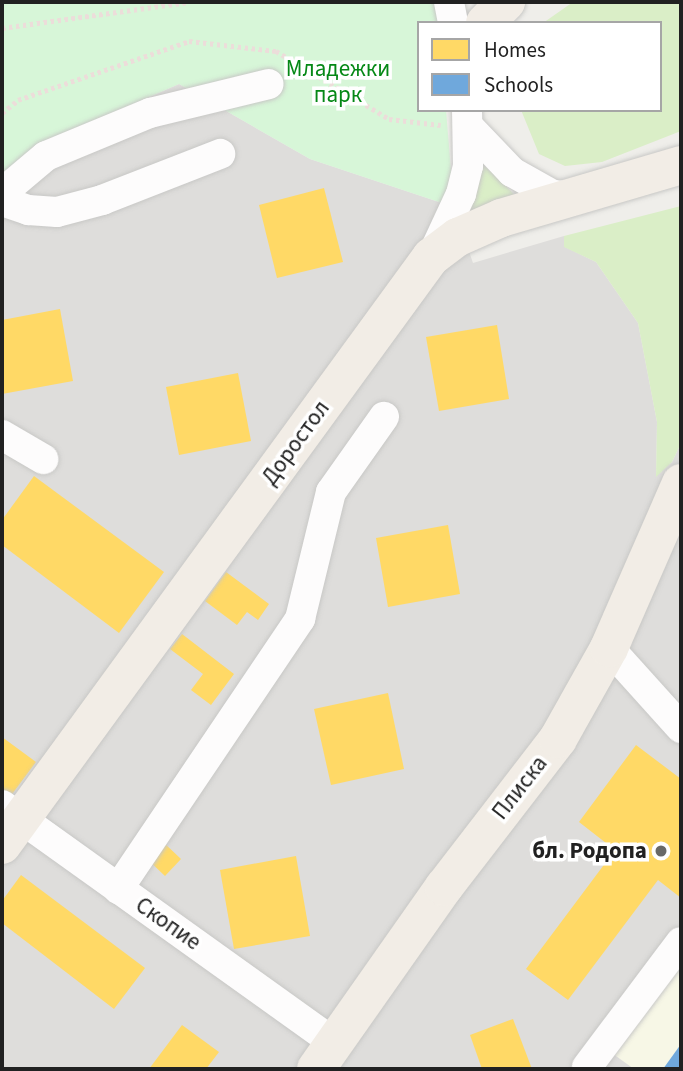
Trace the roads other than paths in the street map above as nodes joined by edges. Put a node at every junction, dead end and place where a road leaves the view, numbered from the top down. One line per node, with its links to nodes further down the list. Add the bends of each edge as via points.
1 (449, 2): 3 (street)
2 (506, 2): 4 (main road)
3 (453, 21)
4 (487, 21)
5 (269, 84): 9 (street, via 150,113 46,156)
6 (468, 119): 10 (street, via 512,172 553,195); 12 (street, via 461,194)
7 (220, 154): 11 (street, via 102,200 57,212 28,210)
8 (681, 165): 10 (main road, Доростол)
9 (2, 193)
10 (575, 197): 12 (main road, Доростол, via 500,218 458,237)
11 (2, 201)
12 (431, 257): 19 (main road, Доростол)
13 (384, 417): 20 (street, via 331,492 300,619)
14 (2, 435): 15 (street)
15 (43, 459)
16 (681, 483): 17 (main road, Плиска)
17 (609, 648): 18 (street); 22 (main road, Плиска, via 558,739 444,887)
18 (681, 728)
19 (8, 823): 20 (street, Скопие)
20 (118, 888): 22 (street, Скопие)
21 (681, 943): 23 (street)
22 (326, 1056)
23 (587, 1067)

